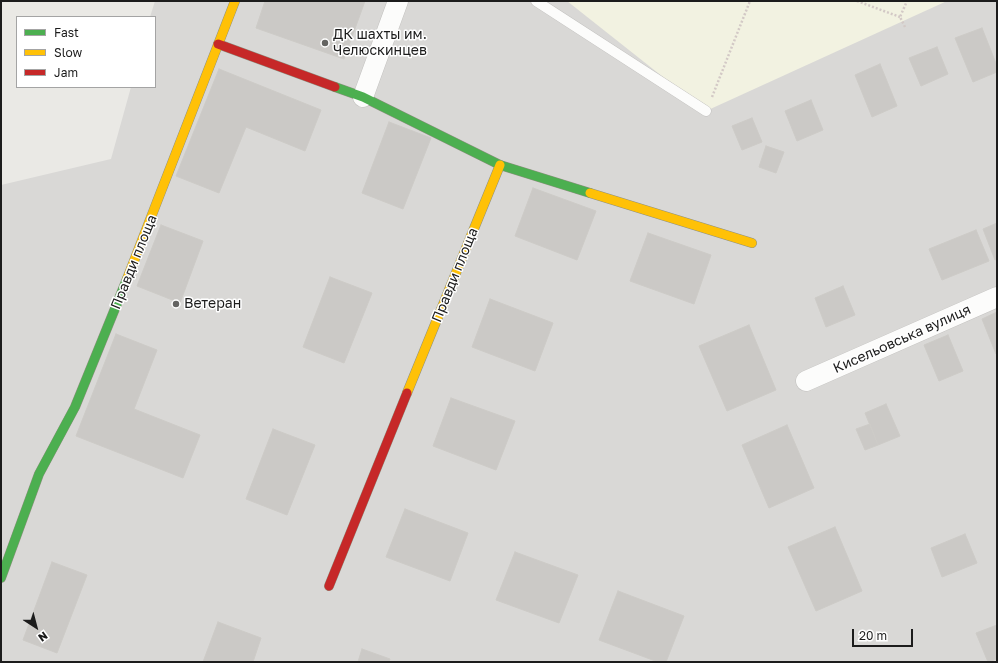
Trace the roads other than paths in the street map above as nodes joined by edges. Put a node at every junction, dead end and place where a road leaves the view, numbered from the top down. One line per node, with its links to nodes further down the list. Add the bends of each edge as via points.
1 (235, 1): 4 (street, Правди площа)
2 (398, 1): 5 (street)
3 (536, 1): 6 (lane)
4 (218, 44): 5 (street); 11 (street, Правди площа, via 75,407 39,474)
5 (363, 97): 7 (street)
6 (706, 111)
7 (500, 164): 8 (street); 12 (street, Правди площа)
8 (752, 243)
9 (997, 297): 10 (street, Кисельовська вулиця)
10 (806, 381)
11 (1, 578)
12 (329, 586)

